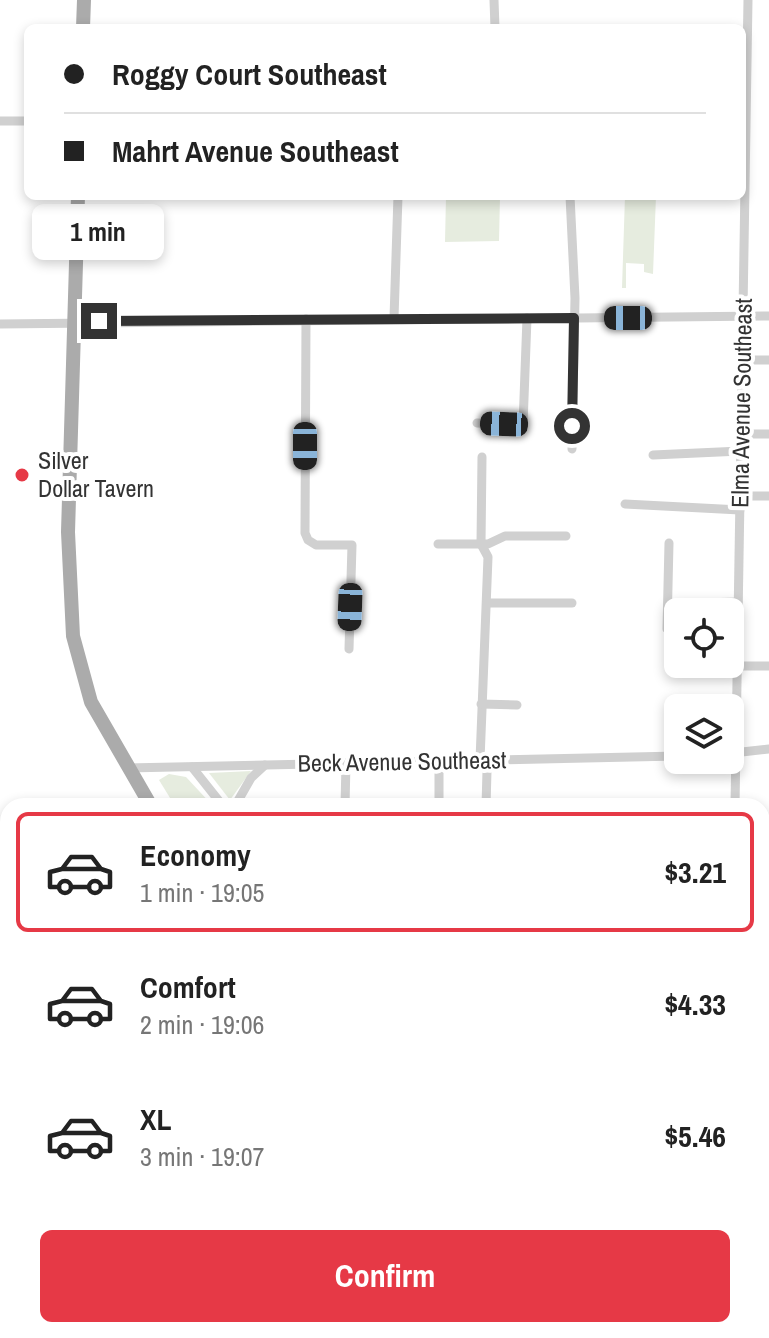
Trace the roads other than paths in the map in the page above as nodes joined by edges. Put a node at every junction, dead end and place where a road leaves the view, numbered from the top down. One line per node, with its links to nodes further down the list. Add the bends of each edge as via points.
1 (84, 0): 4 (main road)
2 (494, 0): 5 (street)
3 (748, 0): 8 (street, Elma Avenue Southeast)
4 (83, 24)
5 (495, 24)
6 (0, 121): 7 (street)
7 (24, 121)
8 (746, 158)
9 (78, 200): 19 (main road)
10 (398, 200): 15 (street)
11 (570, 200): 17 (street)
12 (745, 200): 13 (street, Elma Avenue Southeast)
13 (744, 316): 14 (street); 17 (street); 21 (street, Elma Avenue Southeast)
14 (769, 316)
15 (394, 318): 16 (street); 18 (street)
16 (527, 318): 17 (street); 23 (street, via 523,425)
17 (574, 318): 26 (street)
18 (306, 319): 19 (street); 42 (street, via 308,540 316,545 352,545)
19 (74, 321): 20 (street); 55 (main road, via 68,544 73,636 91,702)
20 (0, 324)
21 (743, 360): 22 (street); 24 (street, Elma Avenue Southeast)
22 (769, 360)
23 (477, 423)
24 (741, 434): 25 (street); 27 (street, Elma Avenue Southeast)
25 (769, 434)
26 (572, 449)
27 (741, 451): 28 (street); 30 (street, Elma Avenue Southeast)
28 (653, 455)
29 (482, 457): 37 (street)
30 (740, 496): 31 (street); 33 (street, Elma Avenue Southeast)
31 (769, 496)
32 (625, 504): 33 (street)
33 (740, 510): 39 (street, Elma Avenue Southeast)
34 (566, 536): 37 (street, via 505,536)
35 (669, 543): 38 (street)
36 (438, 544): 37 (street)
37 (481, 544): 40 (street, via 488,557)
38 (668, 598)
39 (738, 598)
40 (487, 603): 41 (street); 45 (street)
41 (572, 603)
42 (349, 649)
43 (744, 666): 44 (street)
44 (769, 666)
45 (481, 704): 46 (street); 50 (street)
46 (517, 705)
47 (769, 749): 48 (street)
48 (744, 752)
49 (664, 756): 50 (street, Beck Avenue Southeast)
50 (480, 760): 51 (street, Beck Avenue Southeast); 62 (street, via 487,771)
51 (439, 762): 52 (street, Beck Avenue Southeast); 61 (street)
52 (346, 763): 53 (street, Beck Avenue Southeast); 60 (street)
53 (265, 765): 54 (street, Beck Avenue Southeast); 59 (street)
54 (192, 767): 55 (street, Beck Avenue Southeast); 58 (street)
55 (127, 768): 57 (main road)
56 (734, 774): 63 (street, Elma Avenue Southeast)
57 (146, 798)
58 (217, 798)
59 (240, 798)
60 (345, 798)
61 (439, 798)
62 (486, 798)
63 (735, 798)

